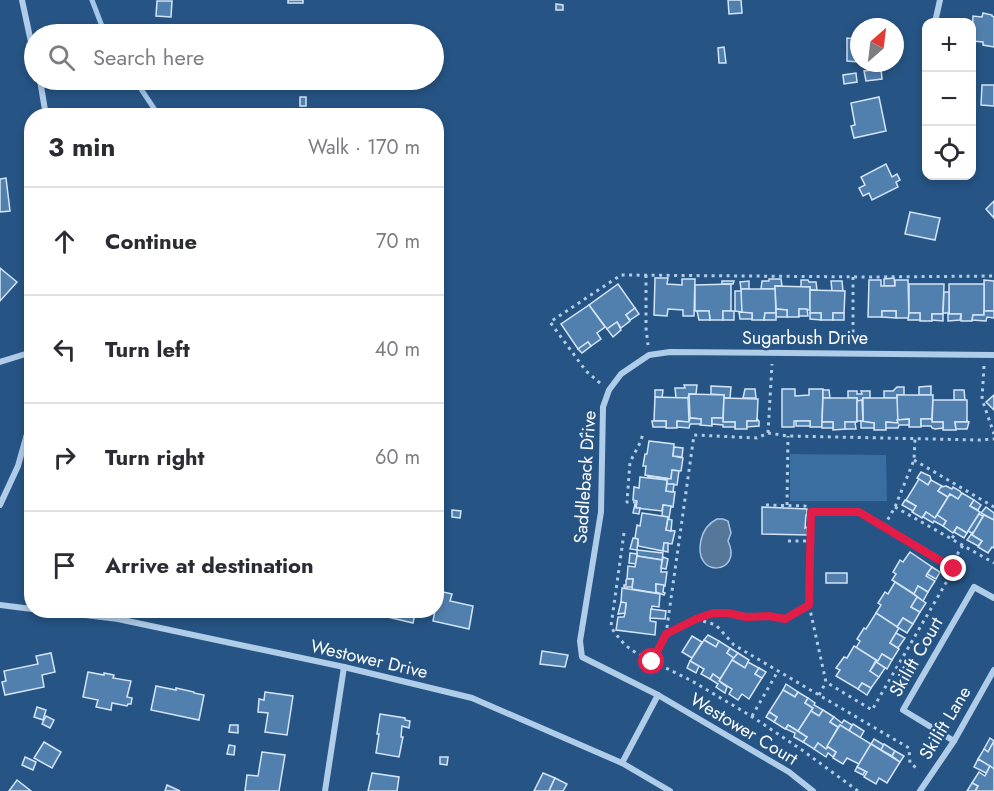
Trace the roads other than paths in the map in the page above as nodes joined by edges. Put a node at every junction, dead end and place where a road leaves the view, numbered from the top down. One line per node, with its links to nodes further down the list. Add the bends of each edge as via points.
1 (22, 0): 4 (street)
2 (940, 0): 3 (street)
3 (937, 18)
4 (27, 24)
5 (42, 90): 6 (street)
6 (45, 108)
7 (24, 354): 9 (street)
8 (994, 355): 10 (street, Sugarbush Drive, via 670,352 649,355)
9 (0, 362)
10 (621, 374): 17 (street, Saddleback Drive, via 603,407 601,512 580,641)
11 (24, 445): 12 (street)
12 (0, 505)
13 (994, 598): 21 (street, Skilift Court, via 974,587 903,710)
14 (0, 605): 15 (street)
15 (24, 608)
16 (110, 618): 18 (street, Westower Drive)
17 (582, 657): 20 (street, Westower Court)
18 (344, 668): 22 (street, Westower Drive, via 472,698); 23 (street)
19 (994, 670): 21 (street, Skilift Lane)
20 (658, 695): 22 (street); 25 (street, Westower Court, via 789,772)
21 (954, 741): 26 (street, Skilift Lane)
22 (621, 763): 24 (street, Westower Drive)
23 (325, 791)
24 (670, 791)
25 (813, 791)
26 (920, 791)

